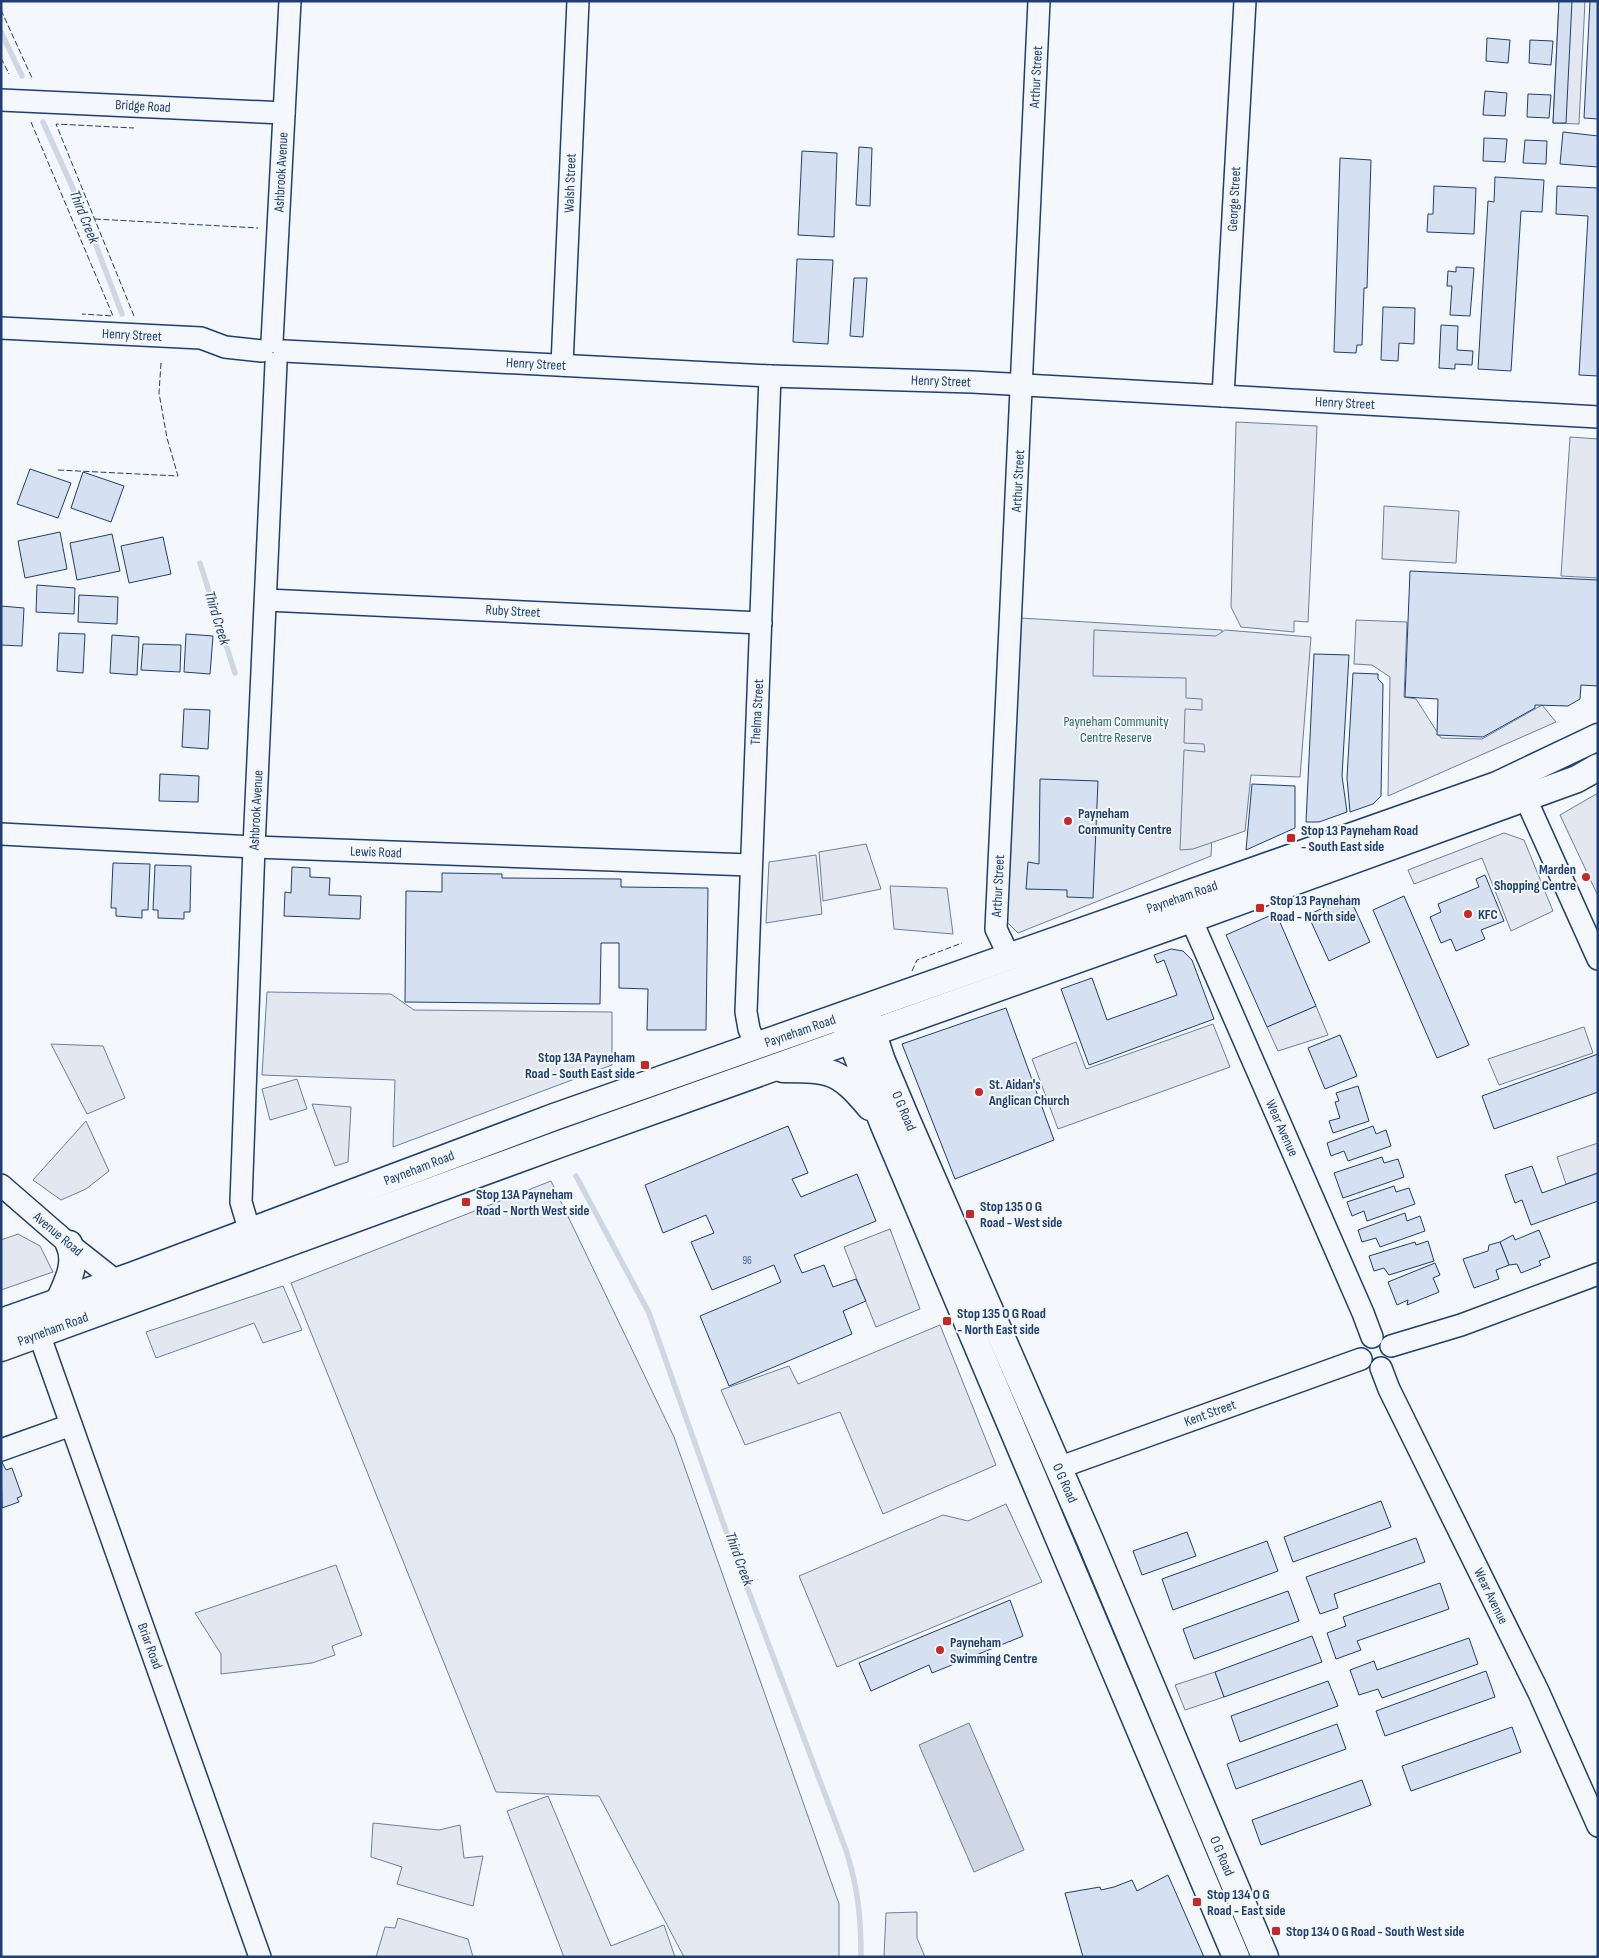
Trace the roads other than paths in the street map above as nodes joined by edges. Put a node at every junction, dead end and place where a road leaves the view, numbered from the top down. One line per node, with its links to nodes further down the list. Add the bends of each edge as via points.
1 (290, 1): 6 (street, Ashbrook Avenue)
2 (578, 1): 9 (street, Walsh Street)
3 (1039, 1): 11 (street, Arthur Street)
4 (1245, 1): 12 (street, George Street)
5 (1, 100): 6 (street, Bridge Road)
6 (284, 113): 8 (street, Ashbrook Avenue)
7 (1, 328): 8 (street, Henry Street, via 201,338 225,347)
8 (273, 352): 9 (street, Henry Street); 14 (street, Ashbrook Avenue)
9 (562, 365): 10 (street, Henry Street)
10 (770, 376): 11 (street, Henry Street); 15 (street, Thelma Street)
11 (1022, 385): 12 (street, Henry Street); 23 (street, Arthur Street, via 996,929)
12 (1223, 396): 13 (street, Henry Street)
13 (1598, 417)
14 (266, 600): 15 (street, Ruby Street); 20 (street, Ashbrook Avenue)
15 (761, 623): 21 (street, Thelma Street)
16 (1598, 737): 23 (main road, Payneham Road, via 1497,785)
17 (1598, 767): 18 (main road, Payneham Road, via 1577,779)
18 (1525, 798): 22 (main road, Payneham Road); 24 (street)
19 (1, 834): 20 (street, Lewis Road)
20 (254, 847): 21 (street, Lewis Road); 30 (street, Ashbrook Avenue, via 242,1202)
21 (750, 865): 26 (street, Thelma Street, via 746,1012)
22 (1191, 919): 25 (main road, Payneham Road); 39 (street, Wear Avenue)
23 (1010, 958): 25 (main road, Payneham Road)
24 (1598, 958)
25 (857, 1024): 26 (main road, Payneham Road); 27 (main road, Payneham Road); 28 (main road, O G Road); 46 (main road, O G Road, via 882,1061)
26 (756, 1047): 30 (main road, Payneham Road, via 554,1118)
27 (769, 1069): 28 (main road, via 808,1069 836,1075 853,1087); 30 (main road, Payneham Road)
28 (883, 1124): 47 (main road, O G Road)
29 (1, 1185): 31 (street, Avenue Road)
30 (256, 1242): 33 (main road, Payneham Road); 34 (main road, Payneham Road)
31 (69, 1244): 33 (street, Avenue Road); 35 (main road, via 73,1258 71,1272)
32 (1598, 1274): 40 (street, via 1461,1325)
33 (116, 1281): 34 (main road, via 145,1290); 35 (main road, Payneham Road); 36 (main road, via 107,1302)
34 (176, 1284): 36 (main road, Payneham Road)
35 (59, 1301): 37 (main road, Payneham Road)
36 (94, 1314): 38 (main road, Payneham Road)
37 (1, 1322)
38 (39, 1334): 41 (main road, Payneham Road); 44 (street, Briar Road)
39 (1372, 1337): 40 (street, via 1385,1339); 42 (street, via 1362,1345)
40 (1391, 1346): 43 (street, via 1390,1361)
41 (1, 1348)
42 (1362, 1359): 43 (street, via 1369,1368); 46 (street, Kent Street)
43 (1381, 1368): 48 (street, Wear Avenue, via 1539,1693)
44 (71, 1425): 45 (street); 50 (street, Briar Road)
45 (1, 1450)
46 (1058, 1468): 47 (main road); 51 (main road, O G Road)
47 (1032, 1477): 49 (main road, O G Road)
48 (1598, 1826)
49 (1233, 1955)
50 (260, 1957)
51 (1265, 1957)

